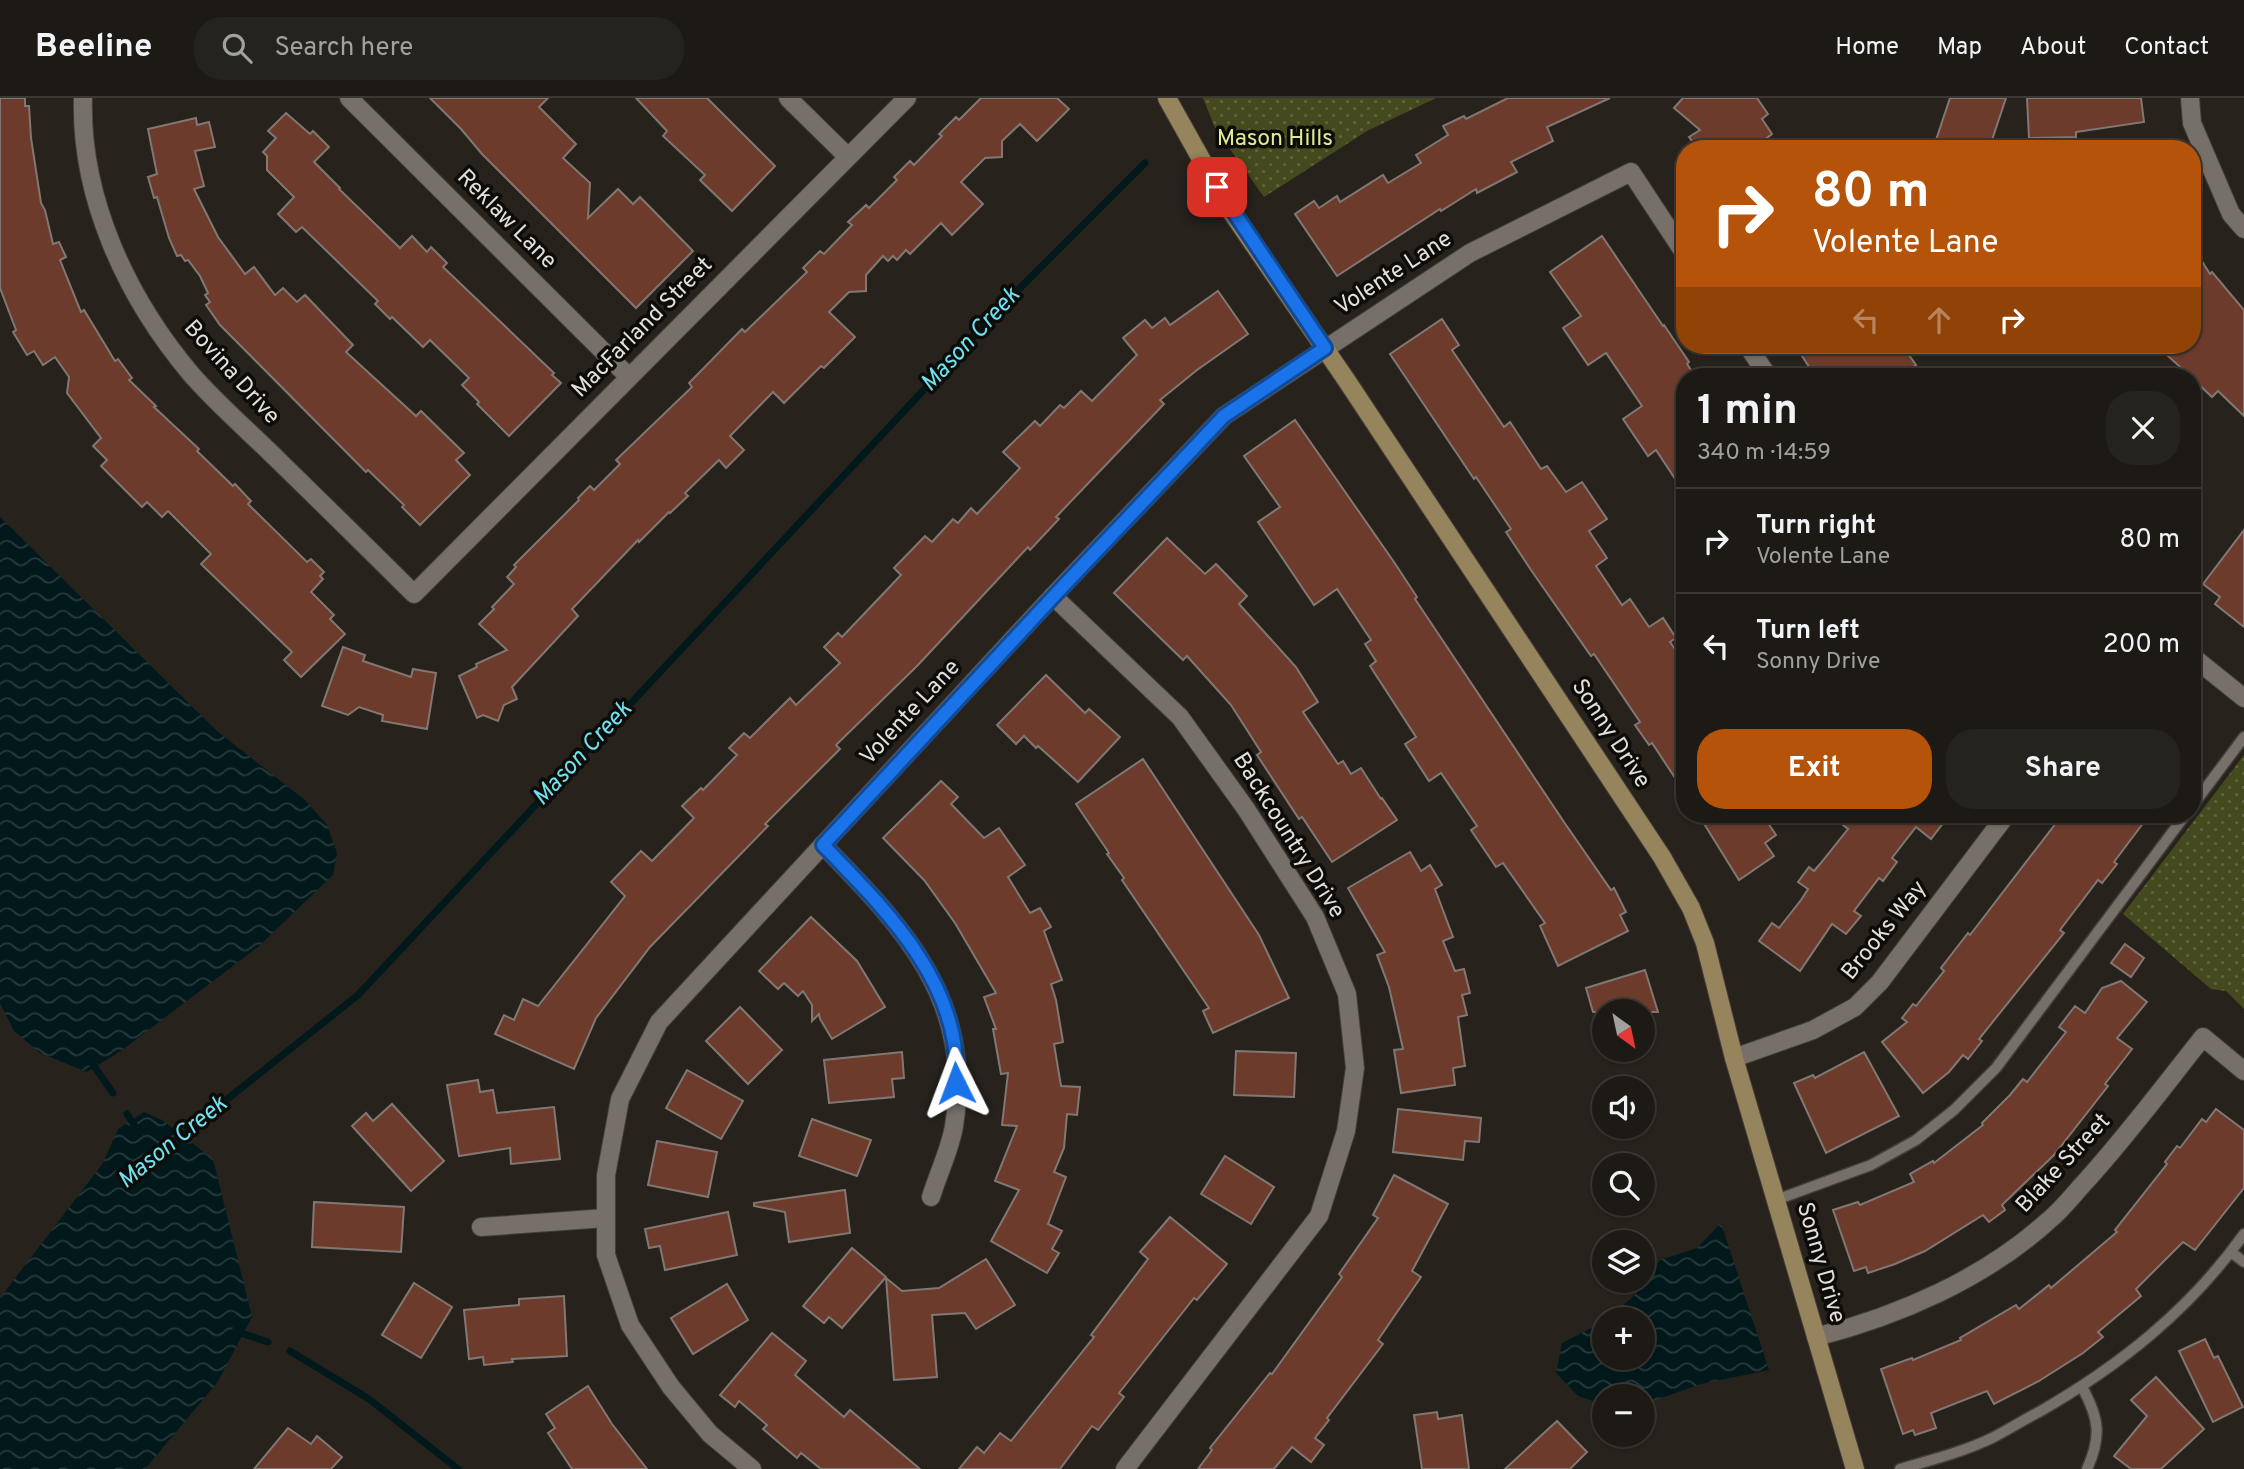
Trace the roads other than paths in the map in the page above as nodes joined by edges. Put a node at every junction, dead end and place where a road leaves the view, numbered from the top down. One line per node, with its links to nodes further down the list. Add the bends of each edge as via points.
1 (83, 98): 14 (street, Bovina Drive, via 90,175 111,243 147,313 192,375)
2 (349, 98): 13 (street, Reklaw Lane)
3 (788, 98): 9 (street)
4 (907, 98): 9 (street, MacFarland Street)
5 (1167, 98): 12 (street, Sonny Drive, via 1228,207)
6 (2189, 98): 7 (street)
7 (2199, 140)
8 (2201, 144): 10 (street, via 2231,214)
9 (848, 157): 13 (street, MacFarland Street)
10 (2244, 229)
11 (1676, 240): 12 (street, Volente Lane, via 1631,172 1470,253)
12 (1325, 348): 15 (street, Volente Lane, via 1224,416); 23 (street, Sonny Drive, via 1661,857 1705,943)
13 (629, 377): 14 (street, MacFarland Street)
14 (414, 594)
15 (1054, 596): 22 (street, Volente Lane); 35 (street, Backcountry Drive, via 1180,718 1315,916 1347,993 1355,1068 1346,1131 1319,1216)
16 (2201, 663): 17 (street)
17 (2244, 698)
18 (2244, 737): 19 (lane)
19 (2201, 794)
20 (2000, 823): 23 (street, Brooks Way, via 1880,982 1855,1007 1813,1030)
21 (2179, 823): 26 (lane, via 1996,1068 1954,1110 1916,1140 1871,1165)
22 (823, 845): 25 (street, via 883,906 913,946 943,999 958,1061 954,1127); 27 (street, Volente Lane, via 659,1022 620,1098 606,1175)
23 (1734, 1058): 26 (street, Sonny Drive)
24 (2244, 1071): 32 (street, Blake Street, via 2203,1037 2119,1144 2049,1221 1996,1261 1951,1286 1865,1324)
25 (931, 1197)
26 (1776, 1200): 32 (street, Sonny Drive)
27 (606, 1217): 28 (street); 34 (street, Volente Lane, via 606,1255 630,1325 671,1387 710,1434)
28 (481, 1227)
29 (2244, 1234): 30 (lane)
30 (2231, 1252): 31 (lane); 33 (lane, via 2145,1342)
31 (2244, 1262)
32 (1816, 1337): 36 (street, Sonny Drive)
33 (2082, 1387): 37 (lane, via 1992,1438); 38 (lane, via 2094,1409 2098,1440)
34 (752, 1469)
35 (1125, 1469)
36 (1855, 1469)
37 (1900, 1469)
38 (2087, 1469)

